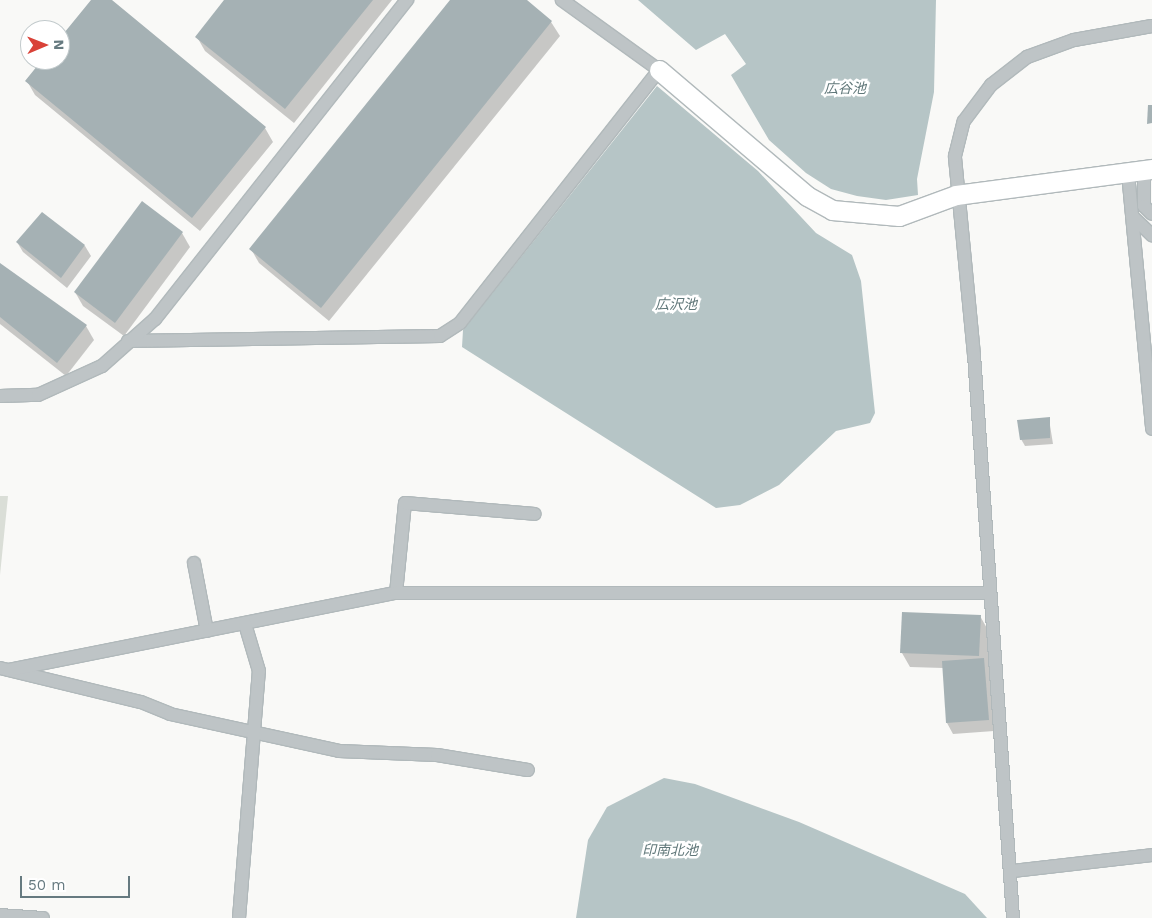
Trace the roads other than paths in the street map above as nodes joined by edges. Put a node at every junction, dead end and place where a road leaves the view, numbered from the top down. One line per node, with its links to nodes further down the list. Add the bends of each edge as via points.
1 (407, 0): 10 (street, via 179,292)
2 (562, 0): 4 (street)
3 (1152, 26): 6 (street, via 1074,40 1027,57 990,85 964,122 954,156)
4 (659, 70): 6 (street, via 806,196 832,210 899,216); 10 (street, via 460,323 440,336)
5 (1141, 171): 6 (street); 7 (street, via 1144,206); 8 (street)
6 (956, 195): 16 (street, via 974,355)
7 (1152, 214)
8 (1132, 216): 9 (street); 12 (street)
9 (1152, 235)
10 (128, 341): 11 (street, via 102,366 38,395)
11 (0, 396)
12 (1152, 429)
13 (535, 514): 15 (street, via 405,503)
14 (194, 563): 18 (street)
15 (396, 593): 16 (street); 17 (street)
16 (989, 593): 23 (street)
17 (245, 624): 18 (street); 20 (street, via 259,671)
18 (207, 631): 19 (street)
19 (5, 669): 20 (street, via 141,702 170,714)
20 (257, 730): 21 (street, via 338,751 437,755); 26 (street)
21 (528, 770)
22 (1152, 856): 23 (street)
23 (1012, 871): 27 (street)
24 (0, 914): 25 (street)
25 (43, 918)
26 (240, 918)
27 (1013, 918)

